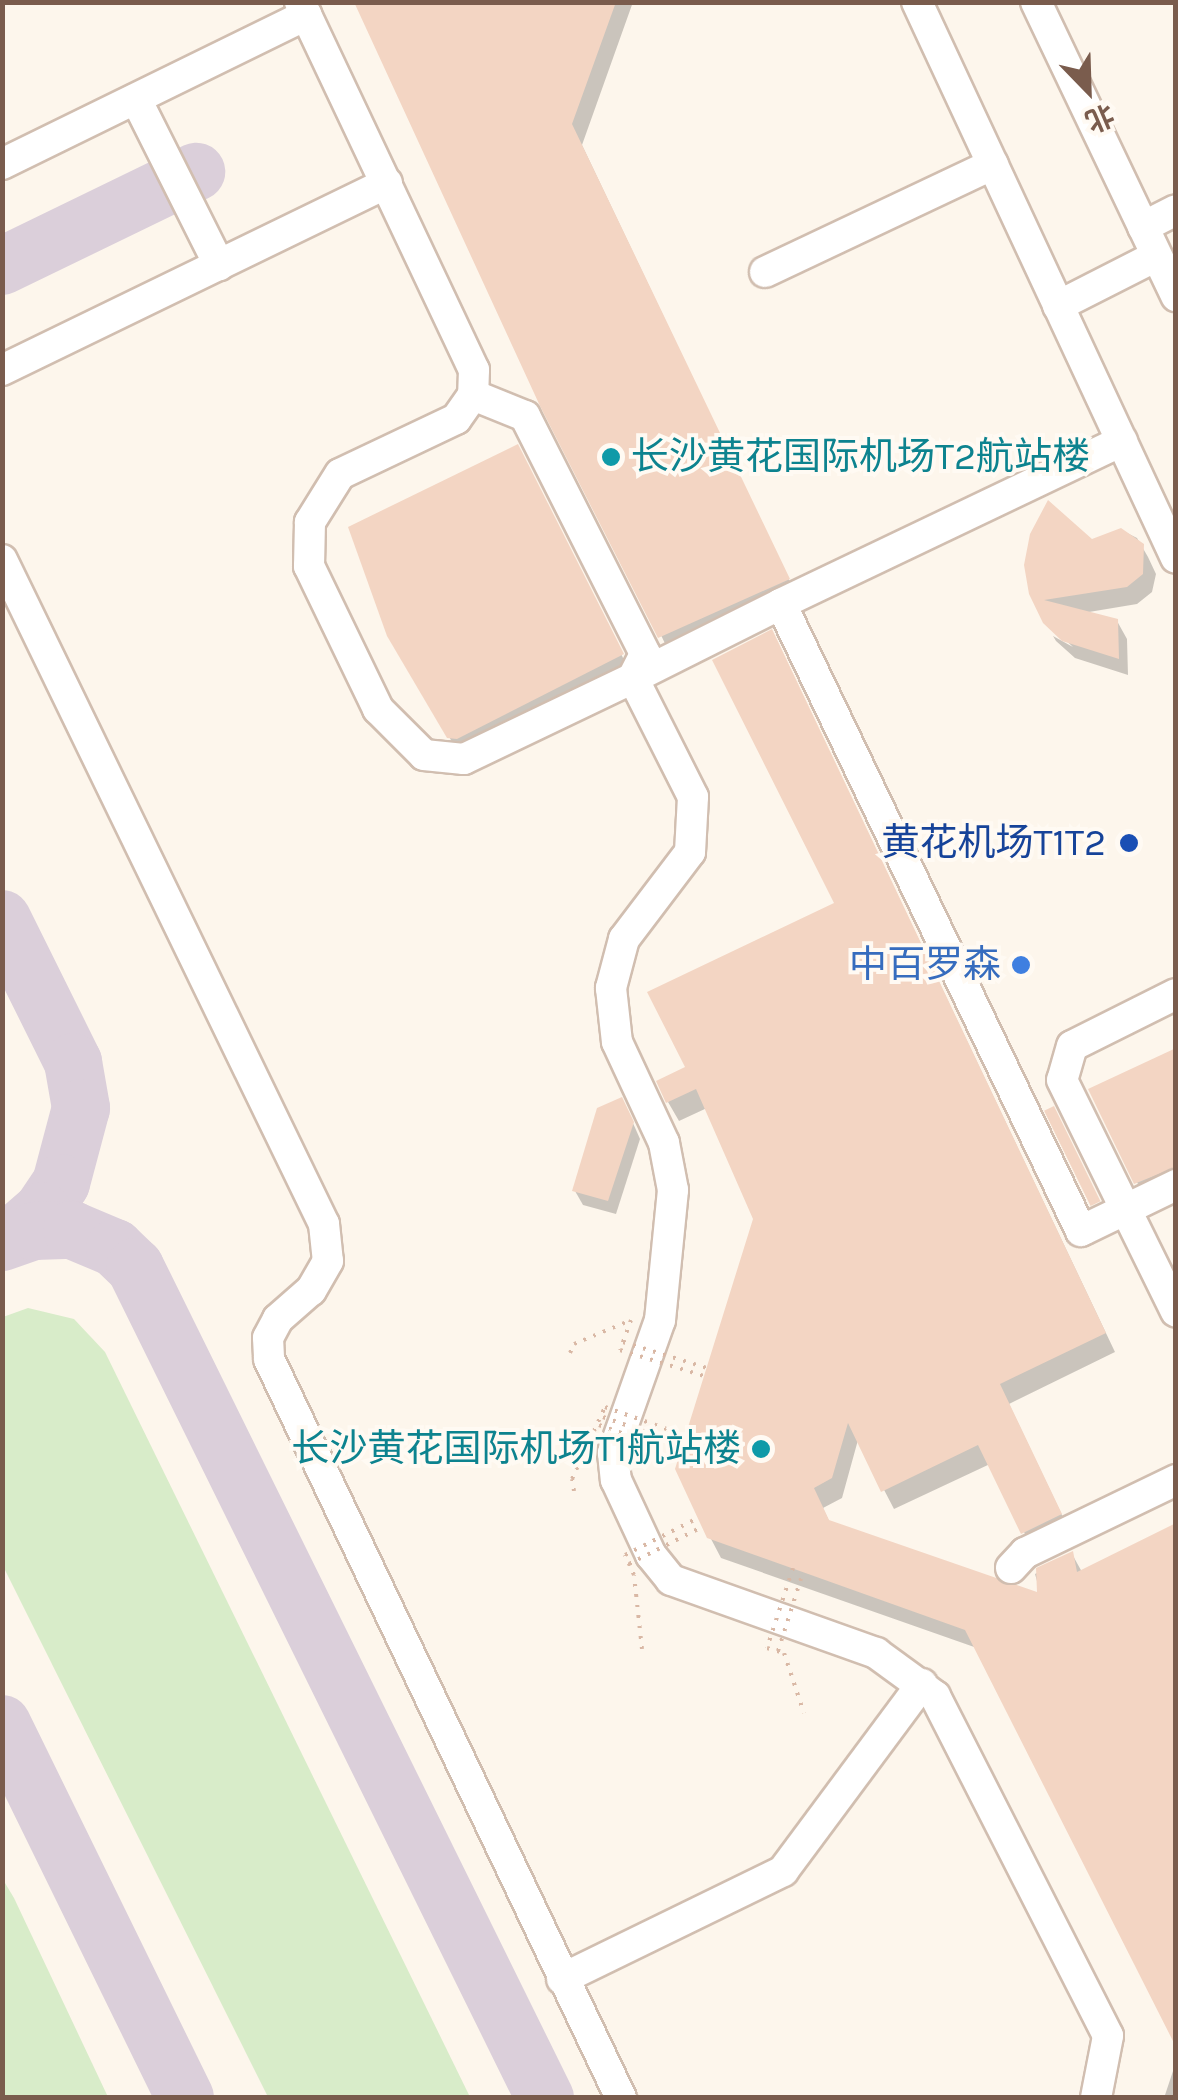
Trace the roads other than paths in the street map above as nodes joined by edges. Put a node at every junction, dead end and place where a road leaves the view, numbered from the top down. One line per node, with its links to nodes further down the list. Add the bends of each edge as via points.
1 (918, 2): 6 (lane)
2 (1036, 2): 9 (lane)
3 (303, 9): 4 (lane); 7 (lane)
4 (136, 98): 5 (lane); 11 (lane)
5 (2, 164)
6 (993, 164): 12 (lane); 14 (lane)
7 (386, 183): 11 (lane); 16 (lane, via 469,354)
8 (1176, 210): 9 (lane)
9 (1143, 227): 10 (lane)
10 (1156, 256): 13 (lane); 14 (lane)
11 (219, 265): 15 (lane)
12 (764, 272)
13 (1174, 290)
14 (1058, 306): 17 (lane)
15 (2, 370)
16 (473, 395): 21 (lane, via 526,416 646,654); 21 (lane, via 456,418 340,474 310,522 309,566 378,710 424,754 464,759)
17 (1122, 442): 18 (lane); 20 (lane)
18 (1176, 558)
19 (2, 560): 29 (lane, via 324,1224 328,1260 311,1290 278,1318 268,1338 269,1358)
20 (781, 604): 21 (lane); 24 (lane, via 1081,1232)
21 (633, 678): 28 (lane, via 685,777 696,814 682,868 624,939 611,988 618,1042 664,1143 672,1190 660,1320 614,1453 616,1480 652,1555 672,1580 876,1654)
22 (1176, 994): 24 (lane, via 1072,1046 1063,1062 1069,1100)
23 (1176, 1185): 24 (lane)
24 (1124, 1210): 25 (lane)
25 (1176, 1312)
26 (1176, 1480): 27 (lane, via 1025,1553)
27 (1012, 1568)
28 (922, 1684): 29 (lane, via 783,1872); 31 (lane, via 940,1706 1108,2036)
29 (562, 1979): 30 (lane)
30 (621, 2098)
31 (1096, 2098)

